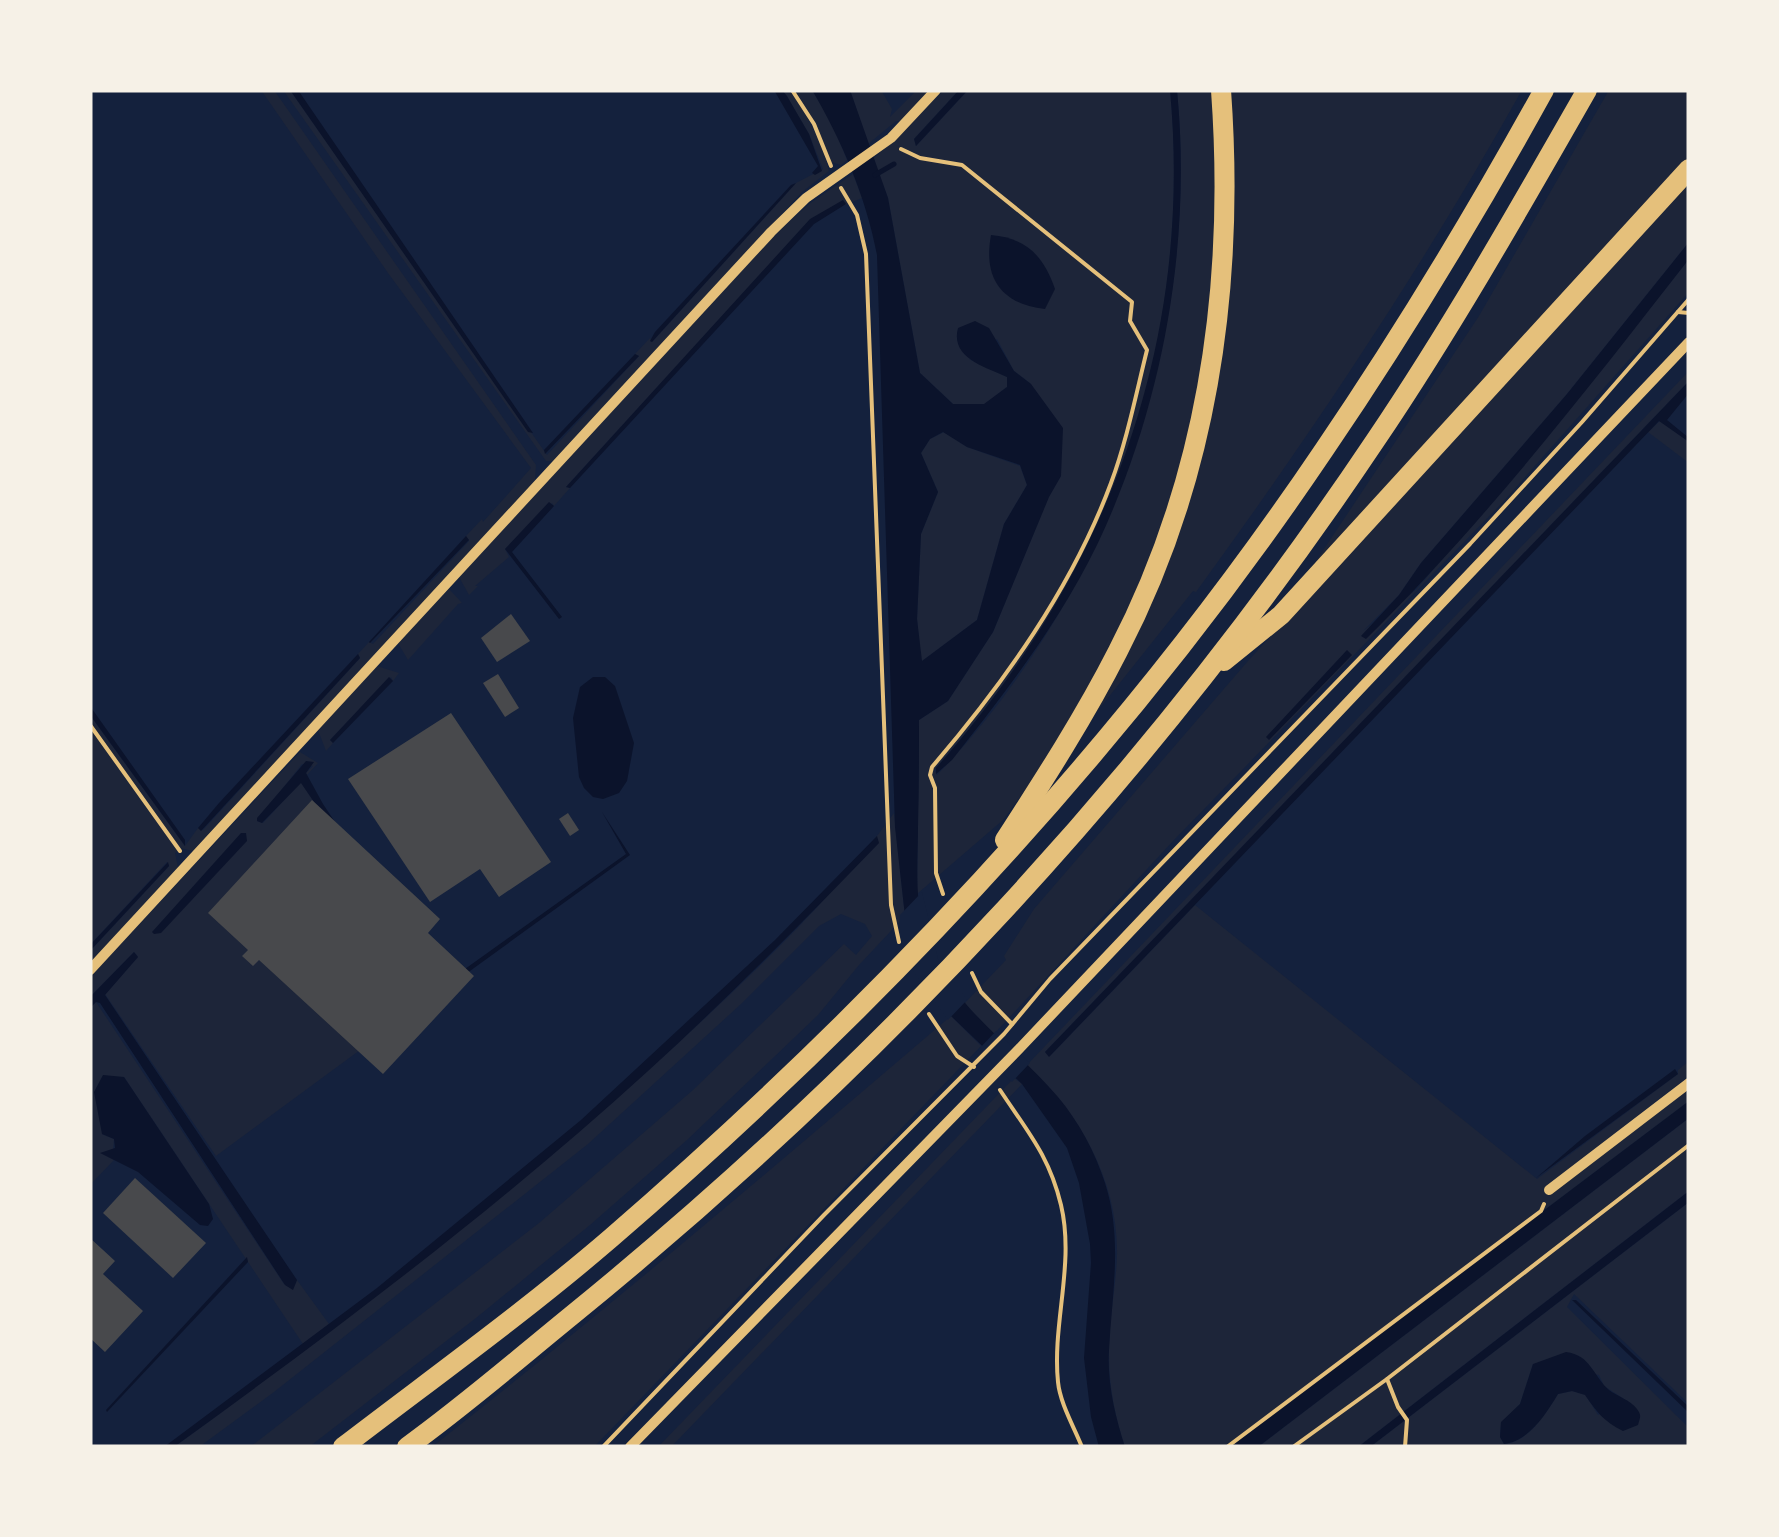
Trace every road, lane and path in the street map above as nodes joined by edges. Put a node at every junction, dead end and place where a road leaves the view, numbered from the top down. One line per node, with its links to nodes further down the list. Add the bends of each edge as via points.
1 (792, 90): 8 (path)
2 (936, 90): 6 (street)
3 (1221, 90): 16 (highway, via 1223,280 1204,411 1183,491 1120,648)
4 (1544, 90): 16 (highway, via 1322,453 1154,677)
5 (1587, 90): 13 (highway, via 1470,296 1376,441)
6 (891, 138): 8 (street); 17 (path, via 904,152 962,165 1132,302 1130,321 1147,350 1112,482 1083,549 1020,654 932,768 936,872)
7 (1689, 169): 13 (highway, via 1281,616)
8 (835, 177): 15 (street, via 771,232); 18 (path, via 857,215 866,254 891,905)
9 (1689, 299): 10 (path)
10 (1678, 312): 11 (path); 22 (path, via 1494,517)
11 (1689, 313)
12 (1689, 342): 24 (street)
13 (1199, 681): 30 (highway, via 1092,811 906,1015 639,1260)
14 (90, 725): 15 (path)
15 (189, 863): 20 (street)
16 (977, 884): 17 (highway)
17 (955, 904): 29 (highway, via 800,1067 607,1241)
18 (899, 943)
19 (966, 958): 22 (path, via 981,992)
20 (90, 970)
21 (930, 1014): 23 (path, via 957,1056)
22 (1013, 1024): 23 (path)
23 (973, 1066): 24 (path); 31 (path)
24 (992, 1076): 32 (street); 33 (path, via 1043,1150 1061,1205 1067,1247 1058,1386)
25 (1689, 1083): 27 (street)
26 (1689, 1145): 28 (path)
27 (1549, 1190): 34 (path, via 1541,1211)
28 (1387, 1380): 35 (path); 36 (path, via 1407,1420)
29 (343, 1447)
30 (407, 1447)
31 (603, 1447)
32 (630, 1447)
33 (1082, 1447)
34 (1228, 1447)
35 (1292, 1447)
36 (1405, 1447)

